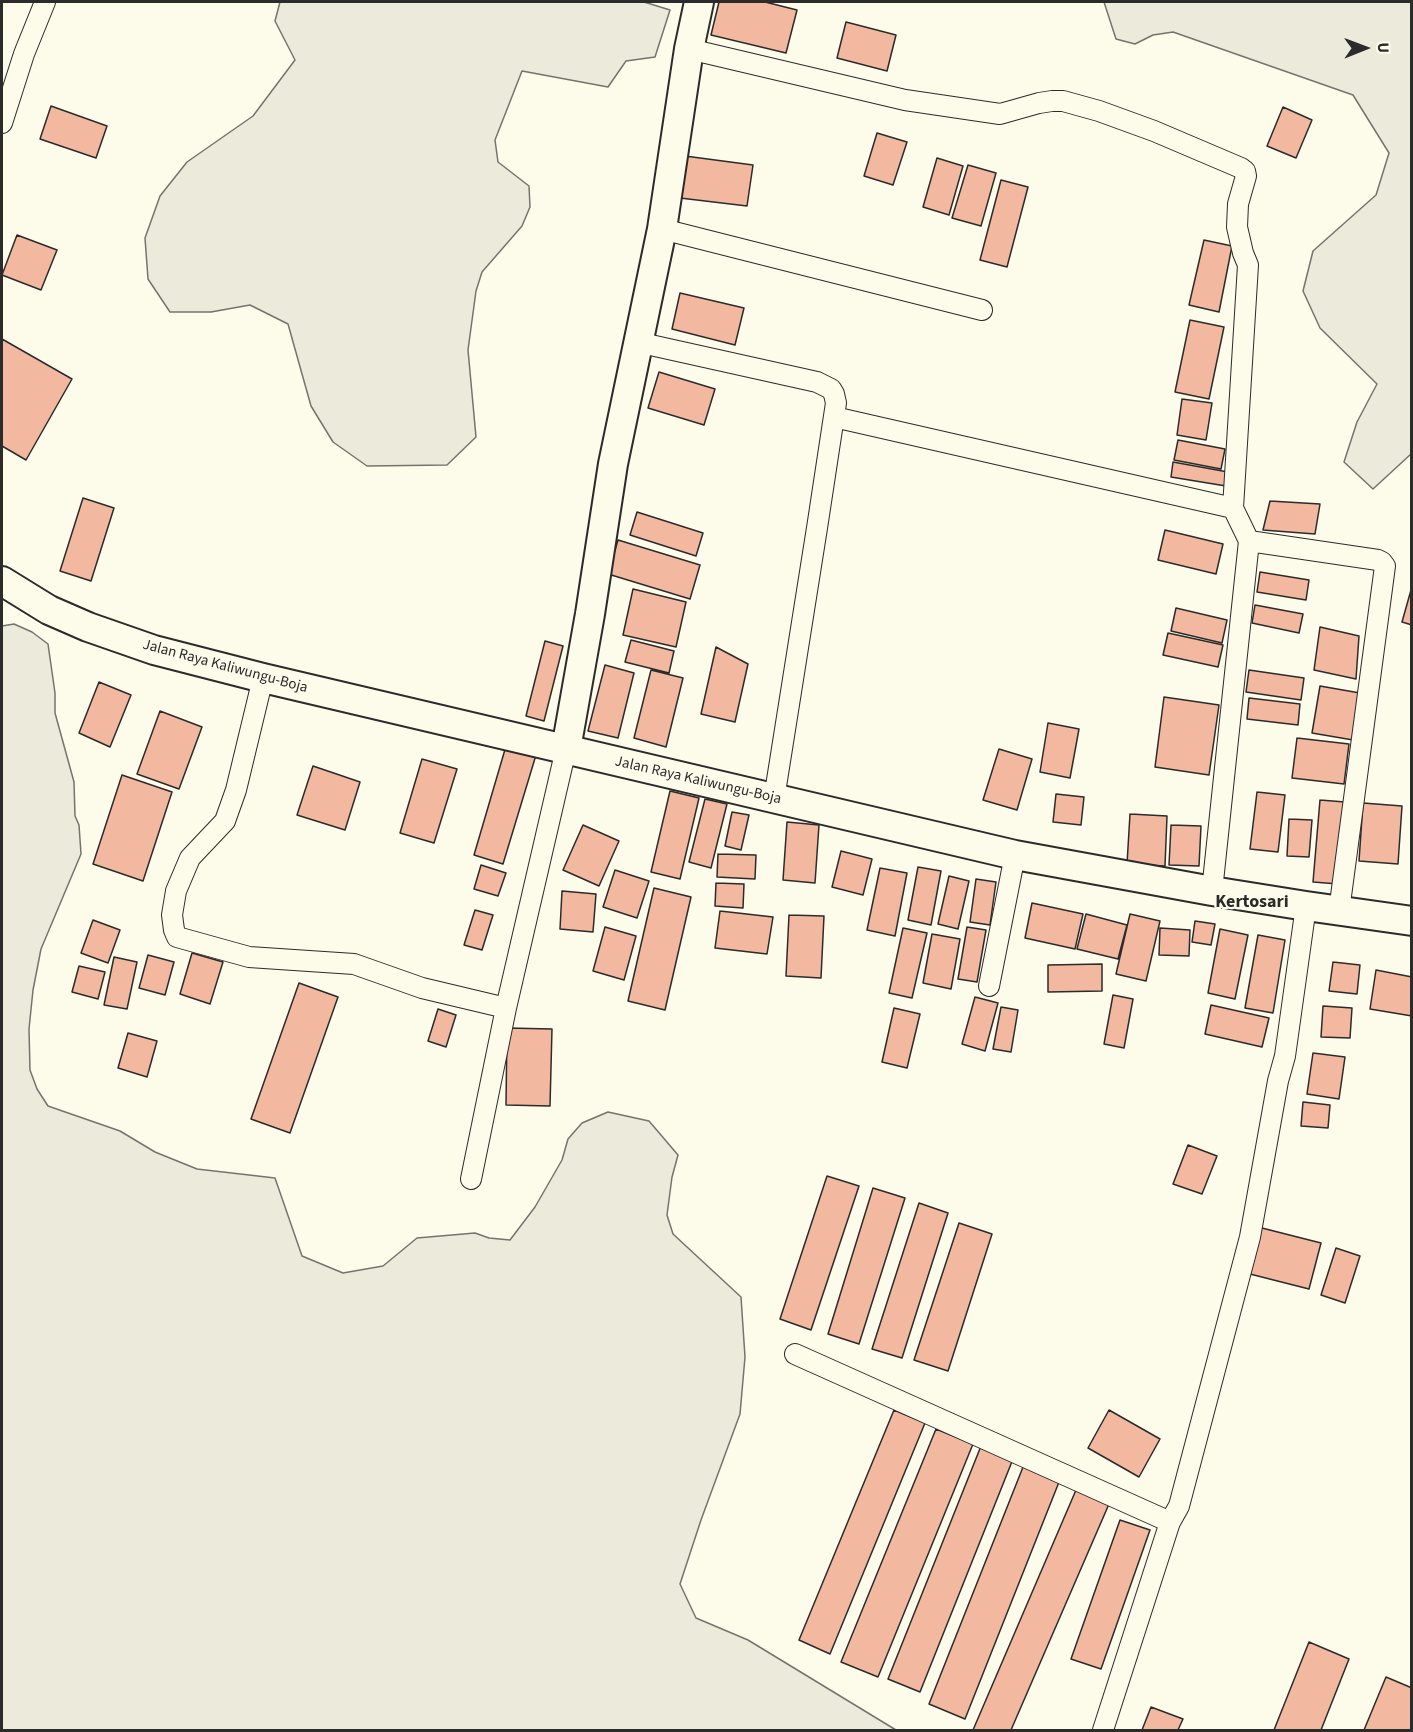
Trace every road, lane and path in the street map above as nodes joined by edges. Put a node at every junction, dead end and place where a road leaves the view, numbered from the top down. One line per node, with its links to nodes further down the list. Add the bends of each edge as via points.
1 (45, 2): 4 (street)
2 (699, 2): 3 (main road)
3 (689, 49): 5 (main road); 9 (street, via 905,100 1000,114 1063,101 1143,127 1243,169 1246,176 1238,204 1237,227 1248,266)
4 (2, 123)
5 (662, 229): 6 (street); 7 (main road)
6 (982, 310)
7 (637, 342): 8 (street, via 824,385 834,394); 13 (main road)
8 (834, 417): 9 (street); 14 (street)
9 (1233, 508): 10 (street)
10 (1249, 541): 16 (street); 18 (street, via 1378,560 1385,566)
11 (2, 581): 12 (main road, Jalan Raya Kaliwungu-Boja, via 49,610 88,627 154,650)
12 (263, 678): 13 (main road, Jalan Raya Kaliwungu-Boja); 21 (street, via 225,820 190,858 176,891 172,915 177,937 249,957 354,964 422,988)
13 (566, 749): 14 (main road, Jalan Raya Kaliwungu-Boja); 21 (street)
14 (774, 799): 15 (main road, Jalan Raya Kaliwungu-Boja)
15 (1015, 855): 16 (main road, Jalan Raya Kaliwungu-Boja); 20 (street)
16 (1212, 891): 17 (main road, Jalan Raya Kaliwungu-Boja)
17 (1306, 906): 18 (main road, Jalan Raya Kaliwungu-Boja); 24 (street, via 1285,1056 1250,1237 1179,1506)
18 (1339, 911): 19 (main road, Jalan Raya Kaliwungu-Boja)
19 (1412, 921)
20 (989, 986)
21 (506, 1008): 22 (street)
22 (471, 1179)
23 (795, 1354): 24 (street)
24 (1170, 1522): 25 (street)
25 (1103, 1731)

